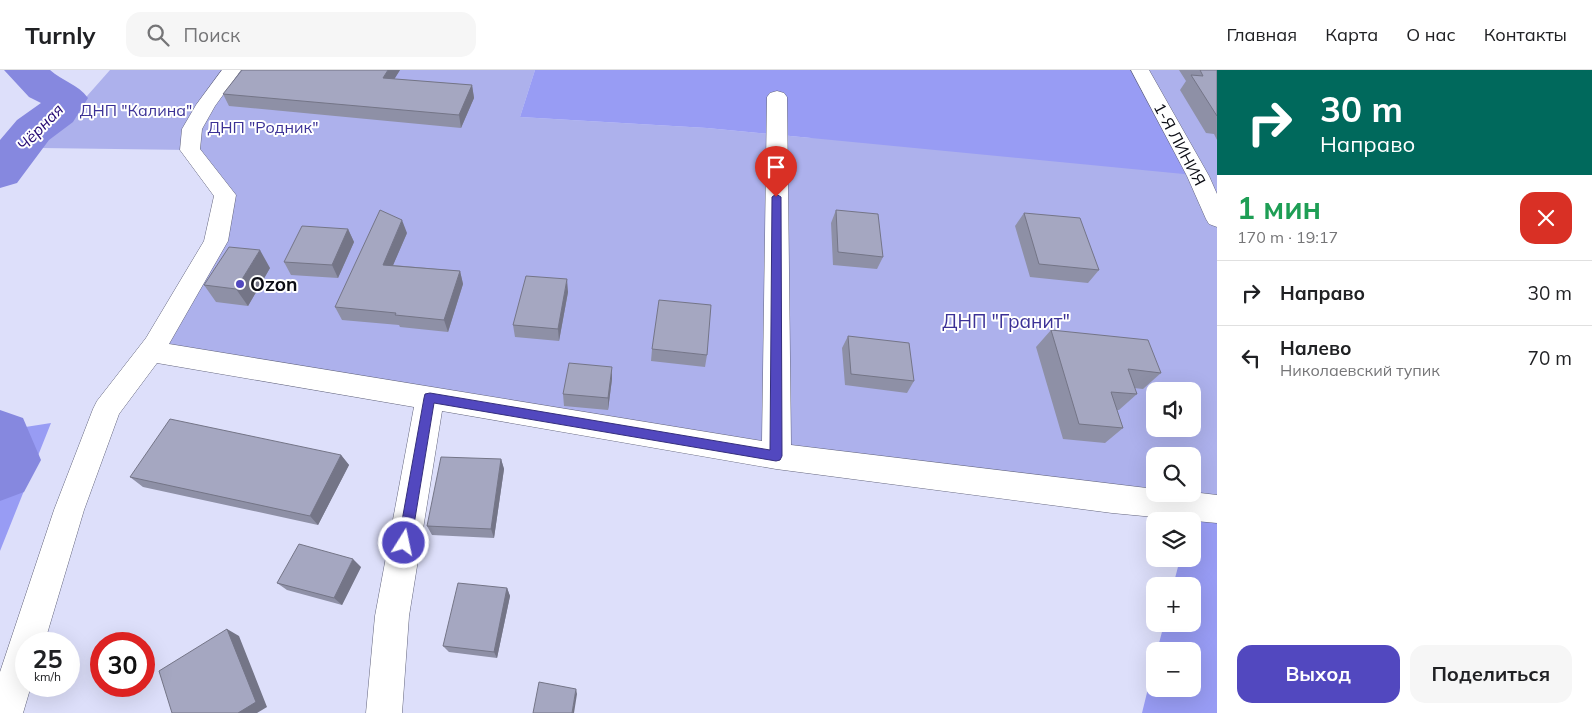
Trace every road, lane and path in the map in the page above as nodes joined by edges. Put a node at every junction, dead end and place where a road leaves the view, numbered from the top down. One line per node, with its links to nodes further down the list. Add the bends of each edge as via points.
1 (232, 70): 5 (street, via 192,129 190,150 225,195 216,242)
2 (1140, 70): 4 (street, 1-Я ЛИНИЯ, via 1198,176)
3 (777, 96): 7 (street)
4 (1217, 219)
5 (150, 351): 6 (street); 9 (street, via 107,409 69,510)
6 (430, 398): 7 (street); 12 (street, via 392,616)
7 (776, 456): 8 (street, via 1112,499)
8 (1217, 508)
9 (30, 632)
10 (15, 680): 11 (street)
11 (5, 713)
12 (384, 713)

